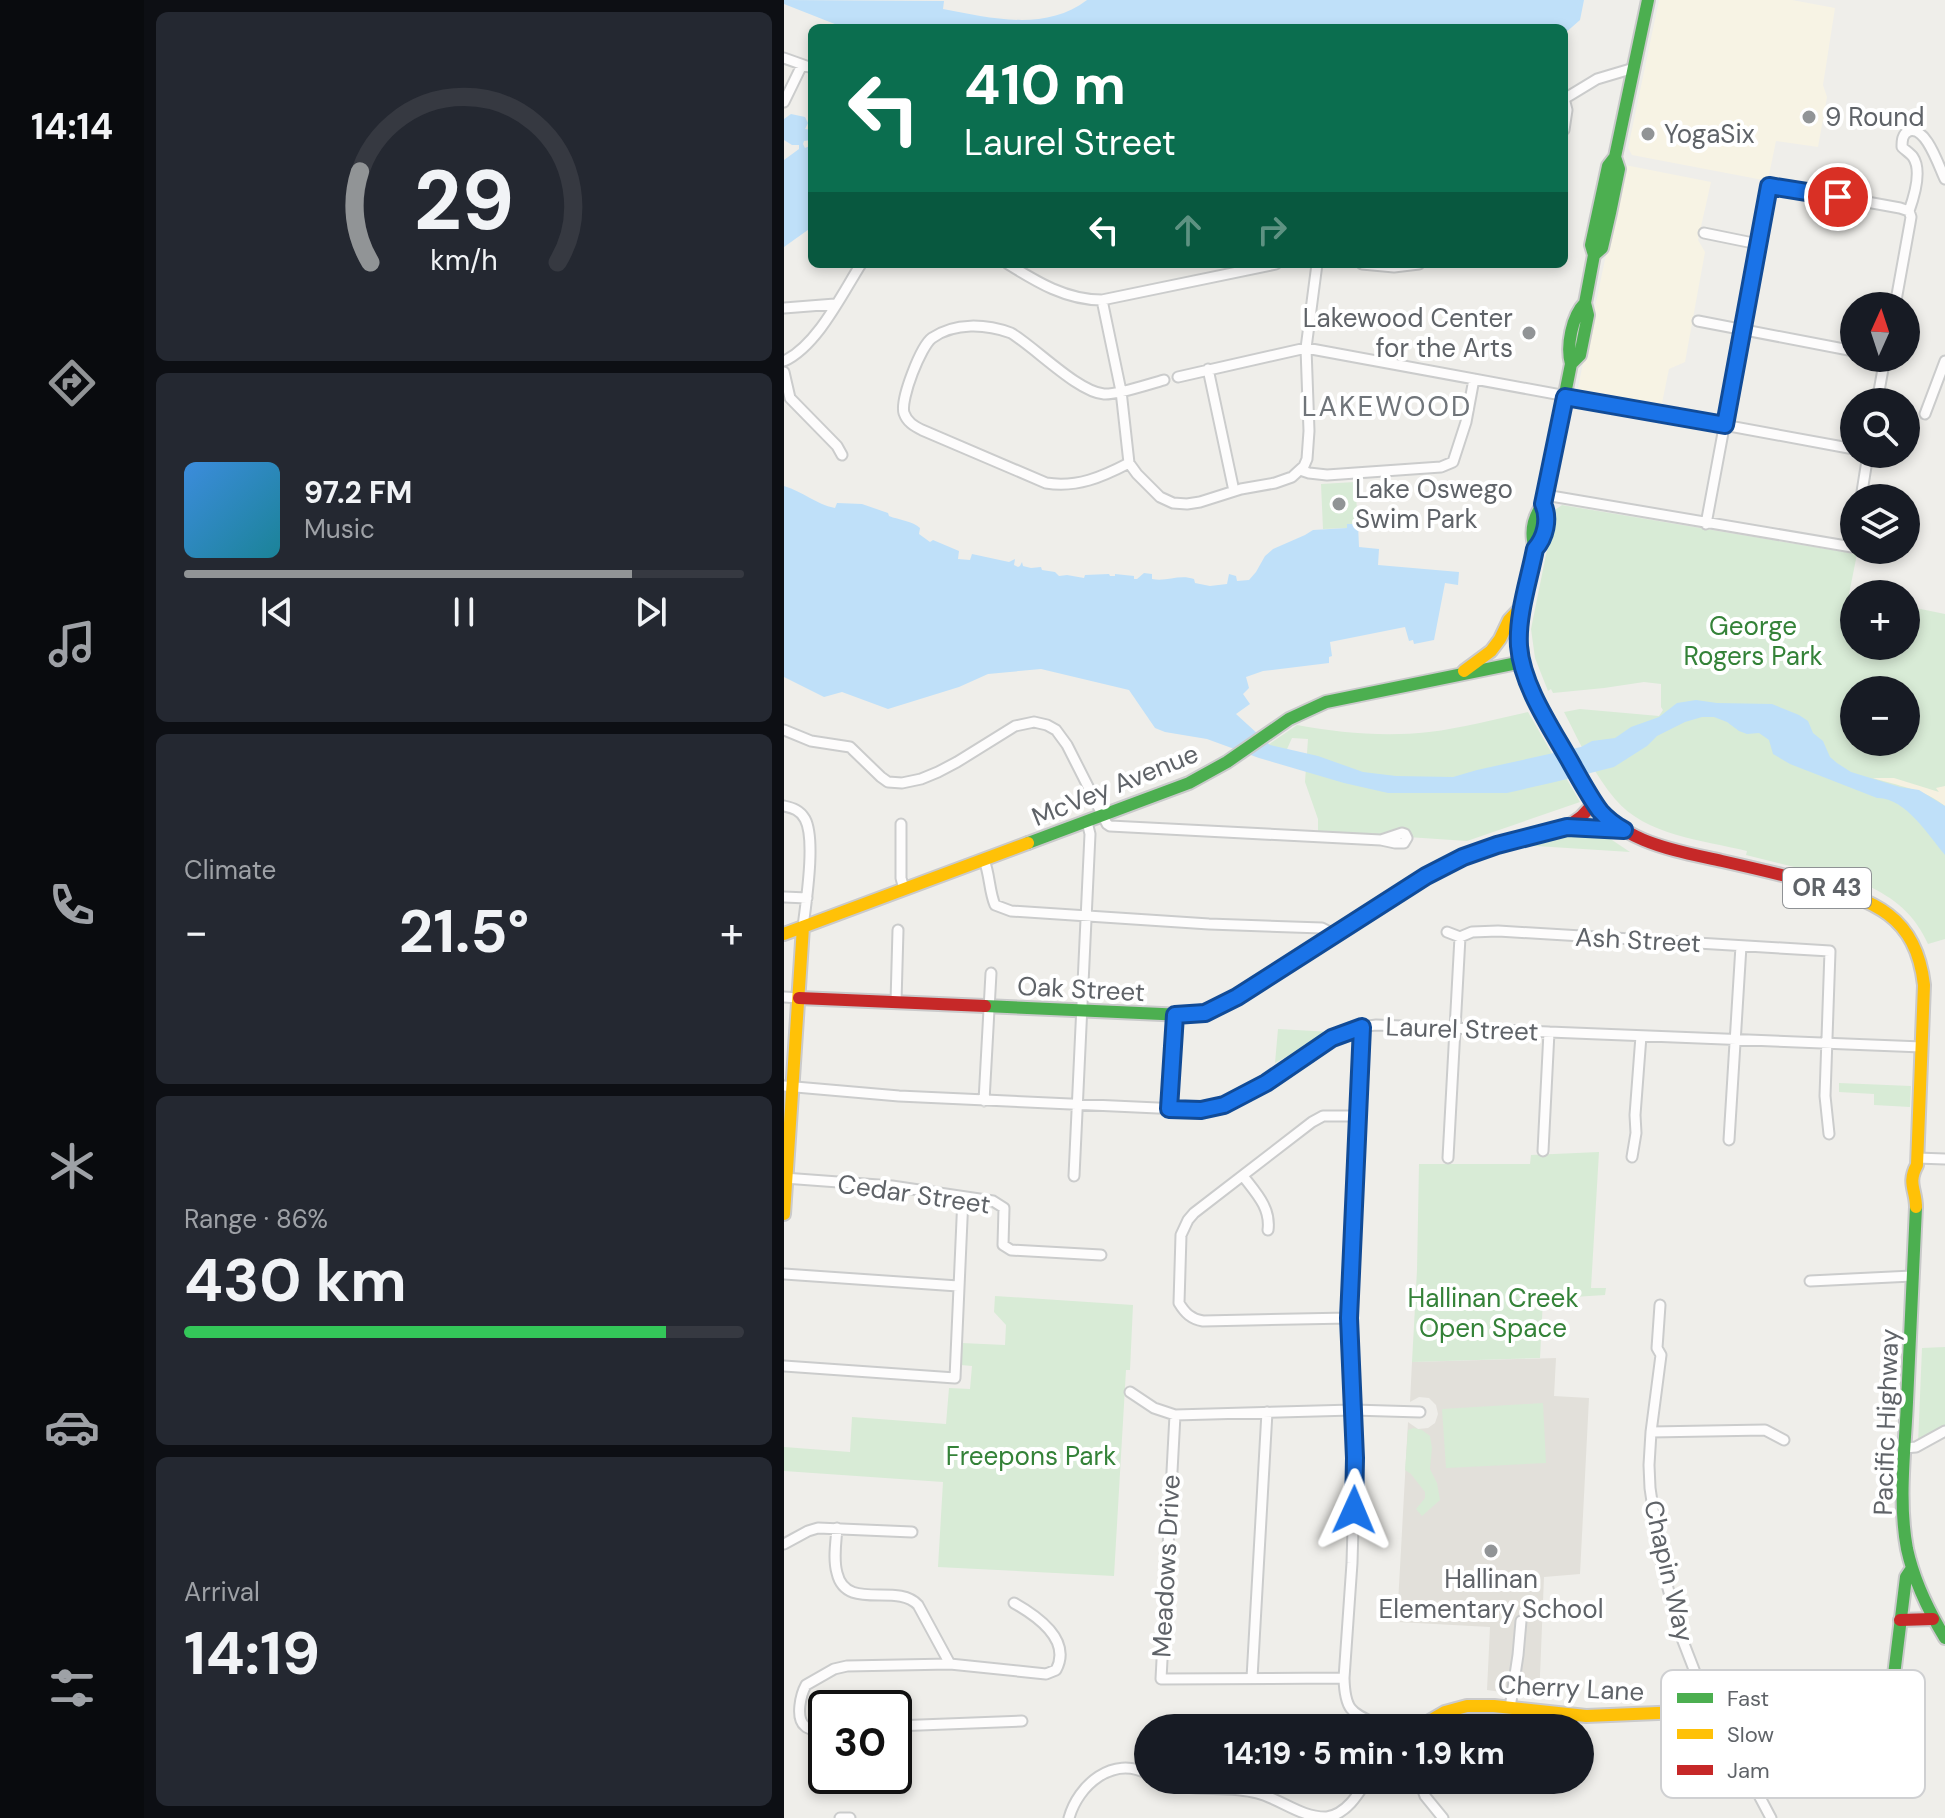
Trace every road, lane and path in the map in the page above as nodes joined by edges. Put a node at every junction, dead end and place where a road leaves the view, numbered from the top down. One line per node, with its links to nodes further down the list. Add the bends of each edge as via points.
1 (1648, 0): 4 (main road, OR 43)
2 (784, 58): 3 (street)
3 (807, 67): 6 (street)
4 (1634, 68): 5 (street, via 1597,79); 31 (main road, OR 43, via 1591,245 1594,255 1585,303 1577,311 1568,353)
5 (1568, 96)
6 (784, 102)
7 (1945, 179): 8 (street, via 1925,136 1916,131 1905,134 1902,147 1916,166)
8 (1909, 211): 10 (street, via 1769,186); 15 (street)
9 (1704, 233): 10 (street)
10 (1758, 244): 20 (street)
11 (858, 268): 17 (street)
12 (1015, 268): 16 (street, via 1050,288)
13 (1257, 268): 16 (street)
14 (1316, 268): 21 (street)
15 (1898, 292)
16 (1102, 300): 30 (street)
17 (835, 304): 18 (street); 23 (street, via 806,346)
18 (784, 308)
19 (1698, 321): 20 (street)
20 (1743, 330): 22 (street); 33 (street)
21 (1306, 348): 25 (street); 28 (street); 37 (street, via 1309,450)
22 (1840, 348)
23 (784, 361)
24 (1945, 361): 32 (street)
25 (1208, 369): 27 (street); 38 (street)
26 (784, 372): 35 (street, via 790,398)
27 (1178, 377)
28 (1474, 379): 31 (street); 37 (street, via 1453,462 1327,475)
29 (1164, 380): 30 (street)
30 (1121, 391): 36 (street); 36 (street, via 1086,389 1021,339 999,329 969,326 930,340 916,365 903,410 922,430 1046,483 1076,484)
31 (1565, 397): 33 (street); 39 (main road, OR 43)
32 (1925, 414)
33 (1725, 425): 34 (street); 40 (street)
34 (1840, 446)
35 (842, 455)
36 (1129, 463): 38 (street, via 1173,503 1193,504)
37 (1300, 470): 38 (street, via 1275,483)
38 (1234, 491)
39 (1544, 500): 40 (street); 42 (main road, OR 43, via 1542,541 1535,549)
40 (1706, 524): 41 (street)
41 (1840, 545)
42 (1524, 604): 43 (main road, OR 43); 44 (main road, McVey Avenue, via 1491,651)
43 (1522, 662): 44 (main road, McVey Avenue); 46 (main road, Pacific Highway / OR 43, via 1531,689)
44 (1457, 675): 48 (main road, McVey Avenue, via 1318,705 1194,781)
45 (784, 730): 48 (street, via 850,747 888,782 902,783 938,772 1015,726 1047,725 1062,737)
46 (1592, 800): 51 (main road, Oak Street); 52 (main road, Pacific Highway / OR 43)
47 (784, 806): 57 (street, via 806,821)
48 (1102, 816): 49 (main road, McVey Avenue); 53 (street, via 1113,827)
49 (1087, 822): 54 (main road, McVey Avenue); 58 (street)
50 (901, 824): 55 (street)
51 (1567, 827): 52 (main road, Oak Street); 63 (main road, Oak Street, via 1463,857)
52 (1624, 830): 79 (main road, Pacific Highway / OR 43, via 1666,849 1852,895 1884,909 1905,929 1921,960)
53 (1381, 840)
54 (984, 860): 55 (main road, McVey Avenue); 58 (street, via 995,905 1011,911)
55 (904, 889): 59 (main road, McVey Avenue)
56 (784, 897): 57 (street)
57 (807, 898): 59 (street)
58 (1086, 916): 63 (street, via 1322,928); 71 (street)
59 (803, 927): 62 (main road, McVey Avenue); 68 (main road)
60 (898, 930): 69 (street)
61 (1447, 932): 64 (street, Ash Street)
62 (784, 934)
63 (1334, 934): 72 (main road, Oak Street, via 1220,1007)
64 (1460, 937): 65 (street, Ash Street, via 1498,931); 74 (street)
65 (1741, 946): 77 (street); 78 (street, Ash Street, via 1830,951)
66 (991, 973): 70 (street)
67 (784, 997): 68 (street, Oak Street)
68 (799, 998): 69 (main road, Oak Street); 80 (main road)
69 (896, 1002): 70 (main road, Oak Street)
70 (988, 1007): 71 (main road, Oak Street); 81 (street)
71 (1082, 1011): 72 (main road, Oak Street); 82 (street)
72 (1175, 1015): 83 (street)
73 (1362, 1027): 74 (street, Laurel Street); 83 (street, Laurel Street, via 1332,1038 1224,1105); 84 (street)
74 (1456, 1028): 75 (street, Laurel Street); 89 (street)
75 (1549, 1032): 76 (street, Laurel Street); 87 (street)
76 (1641, 1036): 77 (street, Laurel Street); 88 (street)
77 (1736, 1039): 78 (street, Laurel Street); 86 (street)
78 (1828, 1044): 79 (street, Laurel Street); 85 (street)
79 (1922, 1047): 91 (main road, Pacific Highway / OR 43)
80 (789, 1087): 81 (street, Laurel Street); 94 (main road)
81 (984, 1101): 82 (street, Laurel Street)
82 (1078, 1105): 83 (street, Laurel Street); 92 (street)
83 (1169, 1109)
84 (1358, 1116): 93 (street, via 1323,1116); 104 (street)
85 (1829, 1134)
86 (1729, 1140)
87 (1543, 1151)
88 (1632, 1157)
89 (1448, 1158)
90 (1945, 1159): 91 (street)
91 (1917, 1162): 100 (main road, Pacific Highway / OR 43, via 1920,1194)
92 (1074, 1176)
93 (1243, 1176): 97 (street, via 1268,1211); 104 (street, via 1194,1213 1183,1229 1178,1295 1183,1310 1203,1321)
94 (785, 1178): 95 (street, Cedar Street); 96 (main road)
95 (963, 1197): 98 (street, Cedar Street, via 1001,1205 1003,1245 1011,1250); 102 (street)
96 (784, 1214)
97 (1268, 1230)
98 (1101, 1255)
99 (784, 1274): 102 (street)
100 (1912, 1276): 101 (street); 114 (main road, Pacific Highway / OR 43)
101 (1810, 1281)
102 (958, 1286): 105 (street, via 955,1378)
103 (1660, 1305): 112 (street, Chapin Way, via 1661,1355)
104 (1349, 1318): 107 (street)
105 (784, 1366)
106 (1130, 1392): 110 (street)
107 (1353, 1410): 108 (street); 109 (street); 128 (street, via 1352,1563)
108 (1267, 1412): 110 (street); 127 (street)
109 (1420, 1412)
110 (1175, 1415): 127 (street, Meadows Drive, via 1161,1679)
111 (1945, 1431): 114 (street)
112 (1651, 1432): 113 (street, via 1765,1430); 125 (street, Chapin Way, via 1650,1488 1660,1556)
113 (1784, 1440)
114 (1905, 1448): 118 (main road, Pacific Highway / OR 43, via 1904,1519)
115 (837, 1528): 116 (street); 117 (street, via 808,1531); 124 (street, via 836,1569 842,1585 858,1594 912,1599)
116 (912, 1532)
117 (784, 1544)
118 (1912, 1568): 120 (main road, Pacific Highway / OR 43); 121 (main road, Cherry Lane)
119 (1014, 1603): 124 (street, via 1055,1636 1060,1655 1056,1670 1046,1674)
120 (1933, 1619): 121 (main road); 123 (main road, Pacific Highway / OR 43)
121 (1900, 1620): 126 (main road, Cherry Lane)
122 (1521, 1621): 129 (street)
123 (1945, 1638)
124 (950, 1664): 135 (street, via 834,1669 802,1691 800,1717)
125 (1695, 1670)
126 (1893, 1670)
127 (1252, 1678): 128 (street, Meadows Drive)
128 (1344, 1678): 131 (street, via 1344,1697)
129 (1510, 1708): 130 (main road, Cherry Lane, via 1586,1716); 132 (main road, Cherry Lane, via 1479,1706)
130 (1661, 1713)
131 (1358, 1714)
132 (1441, 1714)
133 (1022, 1721): 134 (street)
134 (912, 1725)
135 (808, 1728)
136 (1134, 1770): 143 (street, via 1111,1770 1094,1778 1075,1800)
137 (1259, 1794): 138 (street, via 1303,1815 1328,1817)
138 (1358, 1794)
139 (1424, 1794): 144 (street)
140 (1760, 1798): 145 (street, Chapin Way)
141 (840, 1818): 142 (street)
142 (850, 1818)
143 (1069, 1818)
144 (1443, 1818)
145 (1771, 1818)

